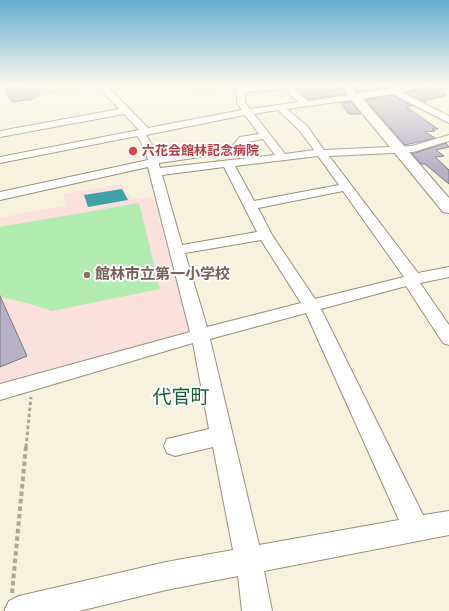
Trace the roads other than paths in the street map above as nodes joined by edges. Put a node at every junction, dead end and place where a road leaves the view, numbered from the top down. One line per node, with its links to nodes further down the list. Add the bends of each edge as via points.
1 (108, 114): 9 (street)
2 (128, 114): 11 (street)
3 (239, 114): 11 (street)
4 (248, 114): 13 (street)
5 (286, 114): 17 (street, via 302,128)
6 (369, 114): 15 (main road)
7 (437, 114): 8 (street)
8 (449, 120)
9 (32, 124): 10 (street); 12 (street); 16 (street)
10 (0, 125)
11 (143, 132): 16 (street); 21 (street)
12 (0, 134)
13 (266, 136): 18 (street); 21 (street, via 244,139 234,149)
14 (449, 138): 15 (street, via 413,149)
15 (398, 149): 17 (street); 25 (main road)
16 (48, 151): 19 (street)
17 (320, 153): 18 (street); 22 (street)
18 (282, 157): 20 (street)
19 (0, 160)
20 (228, 164): 21 (street); 24 (street)
21 (154, 165): 23 (street); 27 (street)
22 (346, 187): 24 (street); 29 (street)
23 (0, 196)
24 (250, 206): 26 (street)
25 (449, 208)
26 (265, 235): 27 (street); 30 (street)
27 (178, 250): 31 (street)
28 (449, 272): 29 (street)
29 (412, 279): 30 (street); 32 (street)
30 (311, 306): 31 (street); 37 (street)
31 (200, 334): 33 (street); 34 (street)
32 (449, 339)
33 (0, 392)
34 (222, 436): 35 (street); 38 (street)
35 (175, 446)
36 (449, 523): 37 (street)
37 (416, 529): 38 (street)
38 (249, 561): 39 (street); 40 (street)
39 (15, 603)
40 (257, 611)

